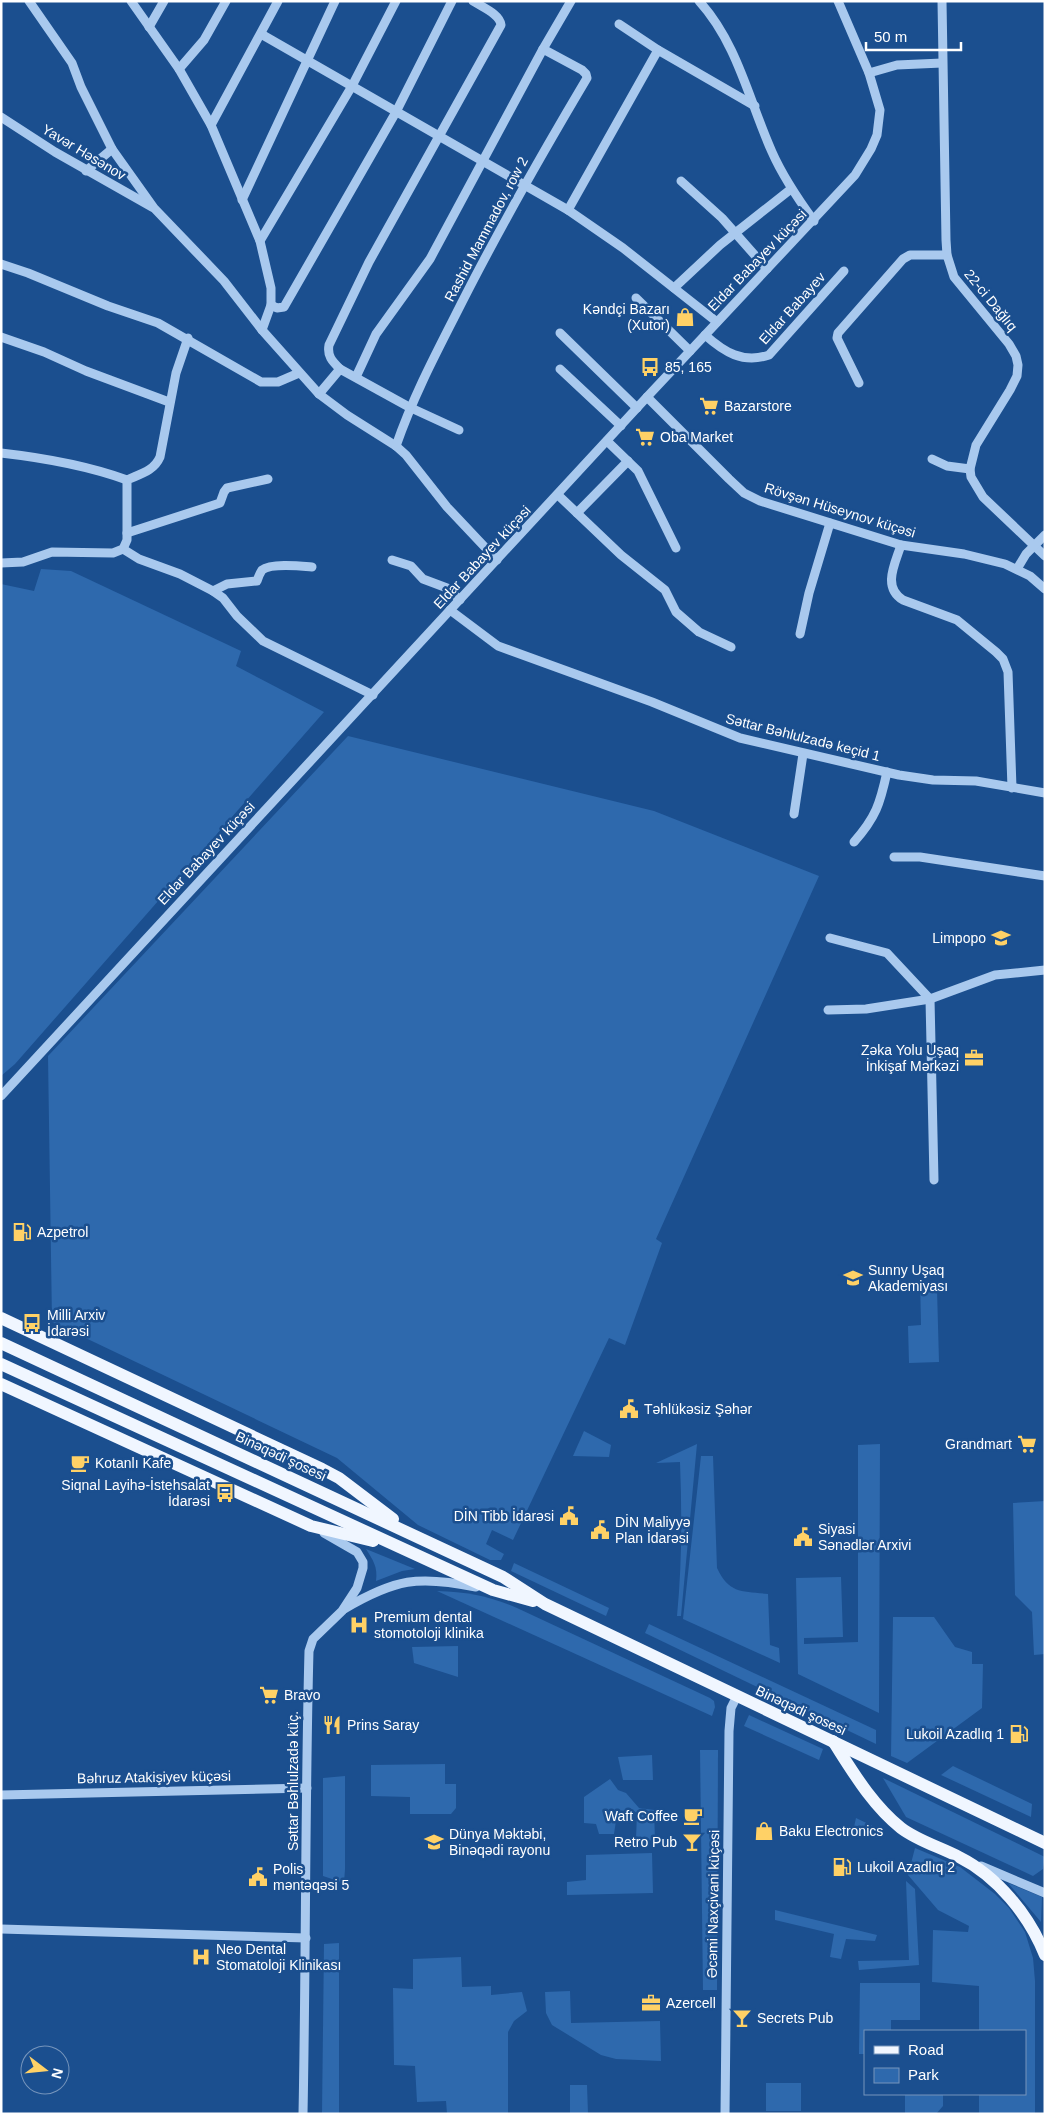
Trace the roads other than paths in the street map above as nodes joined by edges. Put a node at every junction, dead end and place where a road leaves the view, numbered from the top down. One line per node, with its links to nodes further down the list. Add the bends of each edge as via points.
1 (29, 1): 29 (street, via 72,63)
2 (131, 1): 15 (street)
3 (164, 1): 15 (street)
4 (226, 1): 21 (street, via 204,40)
5 (278, 1): 16 (street)
6 (335, 1): 19 (street)
7 (396, 1): 23 (street)
8 (452, 1): 25 (street)
9 (473, 1): 28 (street, via 496,17 501,26)
10 (571, 1): 17 (street)
11 (699, 1): 24 (street, via 711,14 733,51)
12 (838, 1): 22 (street, Eldar Babayev küçəsi)
13 (942, 1): 20 (street, 22-ci Dağlıq)
14 (619, 24): 18 (street)
15 (149, 27): 21 (street)
16 (261, 34): 19 (street); 27 (street)
17 (543, 49): 30 (street); 33 (street, Rashid Mammadov, row 2, via 582,70 587,78)
18 (658, 50): 24 (street); 37 (street)
19 (308, 60): 23 (street); 35 (street)
20 (942, 62): 22 (street, via 897,64); 41 (street, 22-ci Dağlıq)
21 (179, 69): 27 (street)
22 (869, 73): 38 (street, Eldar Babayev küçəsi, via 880,110 877,135 855,175)
23 (352, 86): 25 (street); 40 (street)
24 (755, 106): 34 (street, via 771,151)
25 (396, 112): 28 (street); 47 (street, via 284,307)
26 (1, 117): 31 (street, Yavər Həsənov)
27 (211, 125): 35 (street)
28 (439, 135): 30 (street); 55 (street, via 369,262 329,345 331,360)
29 (112, 149): 31 (street); 36 (street)
30 (484, 160): 33 (street); 58 (street, via 430,259 376,334)
31 (86, 171): 36 (street, Yavər Həsənov)
32 (682, 181): 39 (street, via 722,218)
33 (524, 184): 37 (street); 63 (street, Rashid Mammadov, row 2)
34 (791, 189): 38 (street); 39 (street)
35 (242, 200): 40 (street)
36 (154, 208): 49 (street, via 224,281)
37 (568, 210): 45 (street)
38 (814, 221): 43 (street, Eldar Babayev küçəsi)
39 (735, 235): 43 (street); 45 (street)
40 (260, 241): 47 (street, via 271,288)
41 (947, 256): 59 (street, via 910,255 904,259 838,333 837,338); 72 (street, 22-ci Dağlıq, via 954,278 1009,344 1018,365 1010,390 976,445)
42 (1, 264): 53 (street, via 158,322)
43 (768, 269): 48 (street, Eldar Babayev küçəsi)
44 (844, 271): 51 (street, Eldar Babayev, via 769,355 756,360 744,358 725,350)
45 (674, 288): 48 (street)
46 (636, 298): 54 (street)
47 (271, 305): 49 (street)
48 (718, 322): 51 (street, Eldar Babayev küçəsi)
49 (262, 330): 57 (street)
50 (560, 333): 64 (street)
51 (705, 335): 54 (street, Eldar Babayev küçəsi)
52 (1, 337): 62 (street)
53 (188, 338): 57 (street, via 261,382 278,382); 62 (street)
54 (690, 351): 61 (street, Eldar Babayev küçəsi)
55 (340, 368): 58 (street); 60 (street)
56 (560, 369): 65 (street)
57 (299, 373): 60 (street)
58 (356, 378): 63 (street)
59 (859, 383)
60 (319, 394): 68 (street)
61 (647, 397): 64 (street, Eldar Babayev küçəsi); 77 (street, Rövşən Hüseynov küçəsi, via 744,493 779,508)
62 (169, 402): 74 (street, via 156,465)
63 (410, 407): 66 (street); 68 (street, Rashid Mammadov, row 2)
64 (637, 408): 65 (street, Eldar Babayev küçəsi)
65 (621, 426): 67 (street, Eldar Babayev küçəsi)
66 (459, 430)
67 (607, 441): 71 (street); 75 (street, Eldar Babayev küçəsi)
68 (396, 446): 86 (street)
69 (1, 454): 74 (street, via 45,458)
70 (932, 459): 72 (street, via 947,466)
71 (628, 461): 76 (street); 82 (street, via 638,471)
72 (970, 469): 81 (street, via 982,497)
73 (268, 479): 78 (street, via 227,488 220,503)
74 (127, 480): 78 (street)
75 (558, 495): 76 (street); 86 (street, Eldar Babayev küçəsi)
76 (577, 513): 95 (street, via 621,555 665,590 676,612 699,632)
77 (830, 523): 80 (street, Rövşən Hüseynov küçəsi); 94 (street)
78 (127, 533): 83 (street)
79 (1045, 535): 81 (street)
80 (901, 545): 89 (street, Rövşən Hüseynov küçəsi, via 964,554); 99 (street, via 891,582 896,596 957,620 996,652 1006,665)
81 (1033, 546): 84 (street); 89 (street)
82 (676, 548)
83 (123, 549): 87 (street, via 113,553 52,552 23,562); 91 (street)
84 (1045, 556)
85 (392, 560): 92 (street, via 411,566 423,579 447,588)
86 (497, 560): 92 (street, Eldar Babayev küçəsi)
87 (1, 563)
88 (312, 567): 91 (street, via 264,569 257,581 227,584)
89 (1017, 569): 90 (street, Rövşən Hüseynov küçəsi)
90 (1045, 588)
91 (213, 591): 96 (street, via 264,641)
92 (460, 600): 93 (street, Eldar Babayev küçəsi)
93 (450, 610): 96 (street, Eldar Babayev küçəsi); 97 (street, Səttar Bəhlulzadə keçid 1, via 498,646 652,702 723,732)
94 (800, 634)
95 (731, 647)
96 (373, 694): 109 (street, Eldar Babayev küçəsi)
97 (803, 754): 98 (street, Səttar Bəhlulzadə keçid 1); 101 (street)
98 (887, 772): 99 (street, Səttar Bəhlulzadə keçid 1); 102 (street, via 877,811)
99 (1012, 788): 100 (street, Səttar Bəhlulzadə keçid 1)
100 (1045, 794)
101 (794, 814)
102 (854, 842)
103 (894, 858): 104 (street, via 920,857)
104 (1045, 876)
105 (830, 938): 107 (street, via 887,953)
106 (1045, 970): 107 (street, via 995,975)
107 (930, 999): 108 (street, via 866,1009); 110 (street)
108 (828, 1010)
109 (1, 1096)
110 (934, 1180)
111 (1, 1318): 113 (main road)
112 (1, 1322): 113 (main road)
113 (17, 1325): 118 (main road, via 330,1473)
114 (1, 1343): 118 (main road, Binəqədi şosesi)
115 (1, 1364): 119 (main road, Binəqədi şosesi)
116 (1, 1384): 117 (main road)
117 (311, 1526): 119 (main road); 122 (street, via 352,1547 363,1562 357,1588)
118 (410, 1532): 121 (main road, Binəqədi şosesi, via 503,1577)
119 (402, 1548): 120 (main road, Binəqədi şosesi)
120 (493, 1590): 121 (main road, Binəqədi şosesi); 122 (street, via 431,1580 405,1581 376,1591)
121 (545, 1604): 123 (main road, Binəqədi şosesi)
122 (342, 1611): 125 (street, Səttar Bəhlulzadə küç., via 313,1639 309,1651)
123 (737, 1696): 124 (main road, Binəqədi şosesi); 136 (street, Əcəmi Naxçivani küçəsi, via 728,1731)
124 (833, 1742): 127 (main road, Binəqədi şosesi); 128 (main road, via 887,1816 913,1835)
125 (307, 1788): 126 (street, Bəhruz Atakişiyev küçəsi); 133 (street, Səttar Bəhlulzadə küç.)
126 (1, 1796)
127 (1045, 1843)
128 (960, 1857): 130 (street); 134 (main road, via 996,1884 1016,1905)
129 (1045, 1887): 130 (street)
130 (1031, 1888): 131 (street)
131 (1045, 1893)
132 (1, 1929): 133 (street)
133 (306, 1938): 135 (street, Səttar Bəhlulzadə küç.)
134 (1045, 1955)
135 (304, 2114)
136 (725, 2114)

